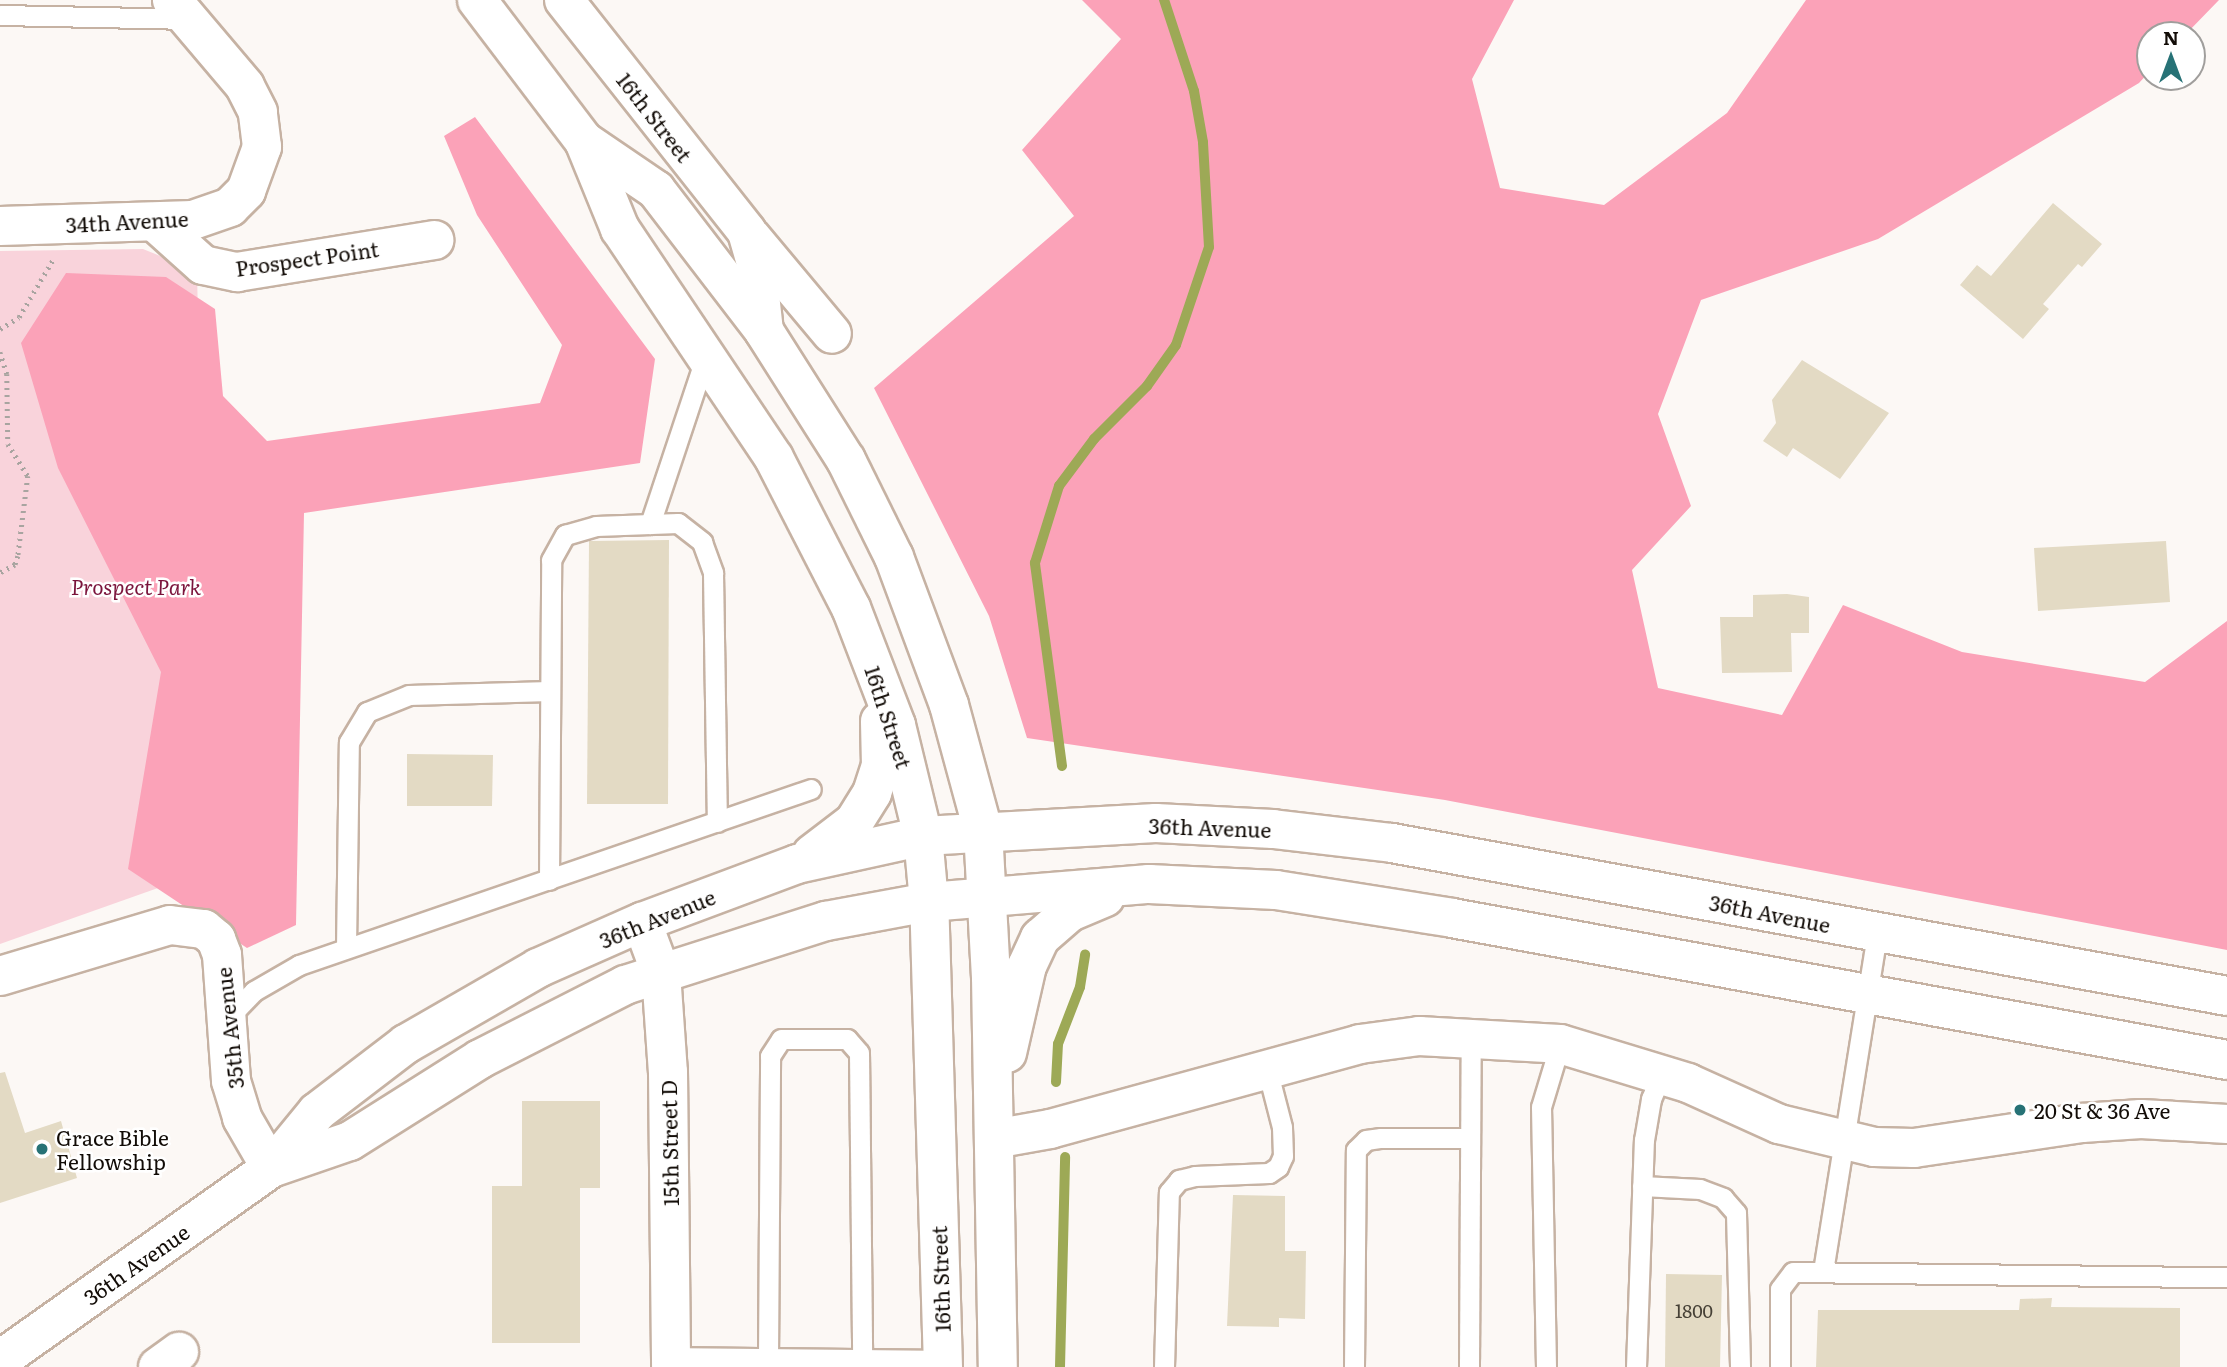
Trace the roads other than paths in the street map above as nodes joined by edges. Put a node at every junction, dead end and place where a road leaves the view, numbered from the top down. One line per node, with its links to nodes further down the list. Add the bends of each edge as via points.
1 (477, 0): 5 (street, 16th Street)
2 (565, 0): 8 (street, 16th Street)
3 (180, 9): 4 (lane); 6 (street, 34th Avenue, via 245,86 258,112 262,147 246,191 230,207 193,220)
4 (0, 15)
5 (584, 141): 10 (street, 16th Street, via 656,190); 12 (street, 16th Street, via 620,229)
6 (155, 222): 7 (street, 34th Avenue); 9 (street, Prospect Point, via 203,265 237,272)
7 (0, 226)
8 (747, 232): 10 (street, 16th Street, via 757,267); 11 (street, 16th Street)
9 (434, 240)
10 (764, 331): 18 (street, 16th Street, via 846,460 894,557 949,705)
11 (832, 334)
12 (706, 356): 13 (lane); 14 (street, 16th Street, via 774,458)
13 (650, 524): 15 (lane, via 596,526 565,535 551,561); 17 (lane, via 678,523 702,542 713,573)
14 (851, 608): 19 (street, 16th Street, via 895,725); 20 (street, via 879,708 881,766 853,822)
15 (549, 691): 21 (lane); 27 (lane, via 409,695 367,712 349,742)
16 (811, 789): 17 (lane)
17 (718, 822): 21 (lane)
18 (983, 831): 19 (street, 36th Avenue); 23 (street, 16th Street); 26 (street, 36th Avenue, via 1156,824 1273,829 1392,843)
19 (923, 836): 20 (street, 36th Avenue); 24 (street, 16th Street)
20 (797, 864): 25 (street, 36th Avenue)
21 (549, 880): 27 (lane)
22 (1149, 884): 23 (street, 36th Avenue); 30 (street, 36th Avenue, via 1216,885 1324,897); 39 (street, via 1070,912 1040,938 1027,966)
23 (987, 898): 24 (street, 36th Avenue); 39 (street, 16th Street)
24 (929, 902): 28 (street, 36th Avenue, via 826,921); 50 (street, 16th Street)
25 (642, 922): 28 (street, 15th Street D); 42 (street, 36th Avenue, via 538,968 406,1044 317,1112)
26 (1877, 933): 30 (lane); 31 (street, 36th Avenue)
27 (346, 948): 32 (lane, via 299,965 254,991)
28 (661, 973): 42 (street, 36th Avenue, via 532,1030 350,1141); 49 (street, 15th Street D, via 668,1072)
29 (0, 976): 32 (street, 35th Avenue, via 94,945 186,925 204,929 216,939 225,974)
30 (1866, 996): 35 (street, 36th Avenue); 41 (lane)
31 (2227, 996)
32 (227, 1020): 42 (street, 35th Avenue, via 234,1093 242,1118)
33 (1471, 1036): 34 (street); 36 (street, via 1419,1035 1360,1044); 40 (lane)
34 (1560, 1044): 37 (street); 55 (lane, via 1541,1107)
35 (2227, 1060)
36 (1267, 1069): 39 (street, via 1050,1129); 52 (lane, via 1282,1127 1283,1156 1278,1167 1269,1173 1195,1176 1179,1181 1169,1192)
37 (1661, 1075): 41 (street, via 1779,1124); 43 (lane, via 1644,1140)
38 (2227, 1124): 41 (street, via 2141,1119 2082,1123 1914,1148)
39 (994, 1126): 51 (street, 16th Street)
40 (1470, 1138): 53 (lane, via 1381,1138 1366,1140 1356,1150); 54 (lane)
41 (1841, 1142): 44 (lane)
42 (271, 1168): 48 (street, 36th Avenue)
43 (1642, 1186): 56 (lane); 57 (lane, via 1700,1189 1723,1198 1737,1213)
44 (1823, 1271): 45 (lane); 58 (lane, via 1793,1272 1784,1280)
45 (2227, 1277)
46 (768, 1358): 47 (lane); 47 (lane, via 770,1056 781,1039 847,1039 859,1053); 49 (lane)
47 (862, 1359): 50 (lane)
48 (0, 1360)
49 (671, 1362)
50 (943, 1363)
51 (998, 1367)
52 (1164, 1367)
53 (1354, 1367)
54 (1469, 1367)
55 (1546, 1367)
56 (1636, 1367)
57 (1740, 1367)
58 (1780, 1367)

